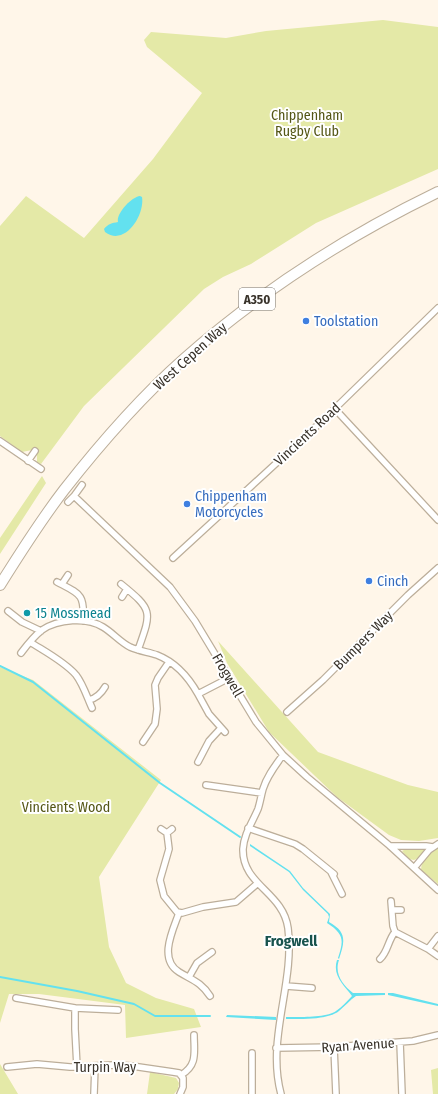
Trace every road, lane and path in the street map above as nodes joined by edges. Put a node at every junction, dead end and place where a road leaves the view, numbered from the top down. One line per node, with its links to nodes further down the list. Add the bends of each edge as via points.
1 (438, 192): 16 (highway, West Cepen Way / A350, via 364,230 303,268 247,306 183,360 132,410 83,467 42,521)
2 (438, 308): 3 (street, Vincients Road)
3 (335, 408): 11 (street); 12 (street, Vincients Road)
4 (0, 441): 6 (street)
5 (35, 451): 6 (street)
6 (28, 461): 7 (street)
7 (41, 469)
8 (82, 485): 9 (street)
9 (74, 496): 10 (street); 26 (street, Frogwell, via 170,587 195,621)
10 (68, 502)
11 (438, 520)
12 (173, 558)
13 (438, 568): 31 (street, Bumpers Way)
14 (68, 575): 20 (street, via 60,583 81,598 84,606)
15 (120, 584): 17 (street)
16 (0, 585)
17 (127, 589): 18 (street); 23 (street, via 140,600 148,614)
18 (122, 597)
19 (8, 611): 21 (street, via 22,622)
20 (83, 621): 21 (street, via 58,624); 23 (street, via 104,627 122,642)
21 (41, 631): 22 (street)
22 (30, 642): 24 (street); 29 (street, via 71,670)
23 (138, 650): 25 (street)
24 (21, 653)
25 (169, 662): 28 (street, via 186,676); 32 (street, via 156,683 155,724)
26 (229, 678): 28 (street); 33 (street, Frogwell, via 260,727)
27 (105, 687): 29 (street, via 95,699)
28 (198, 694): 34 (street, via 206,710 223,730 197,754)
29 (89, 700): 30 (street)
30 (92, 708)
31 (287, 712)
32 (142, 742)
33 (283, 756): 36 (street, via 271,771); 40 (street, Frogwell)
34 (198, 762)
35 (206, 785): 36 (street)
36 (262, 793): 37 (street)
37 (248, 828): 42 (street, via 244,842 244,860 248,871); 44 (street, via 303,849 332,872)
38 (161, 830): 48 (street, via 170,831 169,849 161,873 161,887 164,896)
39 (435, 845): 40 (street); 41 (street)
40 (390, 846): 41 (street, Frogwell)
41 (414, 868): 43 (street, Frogwell)
42 (258, 883): 48 (street, via 235,906 203,907); 56 (street, via 279,904 286,918 289,956)
43 (438, 890)
44 (342, 894)
45 (391, 901): 46 (street)
46 (392, 910): 47 (street); 49 (street)
47 (401, 910)
48 (179, 912): 55 (street, via 170,940 168,958 173,968)
49 (395, 932): 51 (street); 54 (street)
50 (438, 936): 51 (street)
51 (428, 949): 53 (street)
52 (209, 956): 55 (street, via 197,964)
53 (438, 956)
54 (380, 959)
55 (189, 977): 58 (street)
56 (286, 986): 57 (street, via 305,985); 66 (street)
57 (312, 988)
58 (210, 992)
59 (16, 998): 60 (street)
60 (75, 1008): 61 (street); 70 (street)
61 (118, 1010)
62 (194, 1034): 71 (street, via 194,1061 189,1070)
63 (438, 1035): 64 (street, Ryan Avenue)
64 (400, 1042): 65 (street, Ryan Avenue); 77 (street)
65 (334, 1047): 66 (street, Ryan Avenue); 76 (street)
66 (276, 1048): 75 (street)
67 (254, 1057): 74 (street)
68 (95, 1066): 70 (street, Turpin Way); 71 (street, Turpin Way, via 132,1066); 72 (street)
69 (7, 1067): 70 (street, Turpin Way, via 37,1064)
70 (77, 1067)
71 (181, 1075): 73 (street, via 184,1084)
72 (94, 1094)
73 (180, 1094)
74 (252, 1094)
75 (281, 1094)
76 (336, 1094)
77 (402, 1094)

